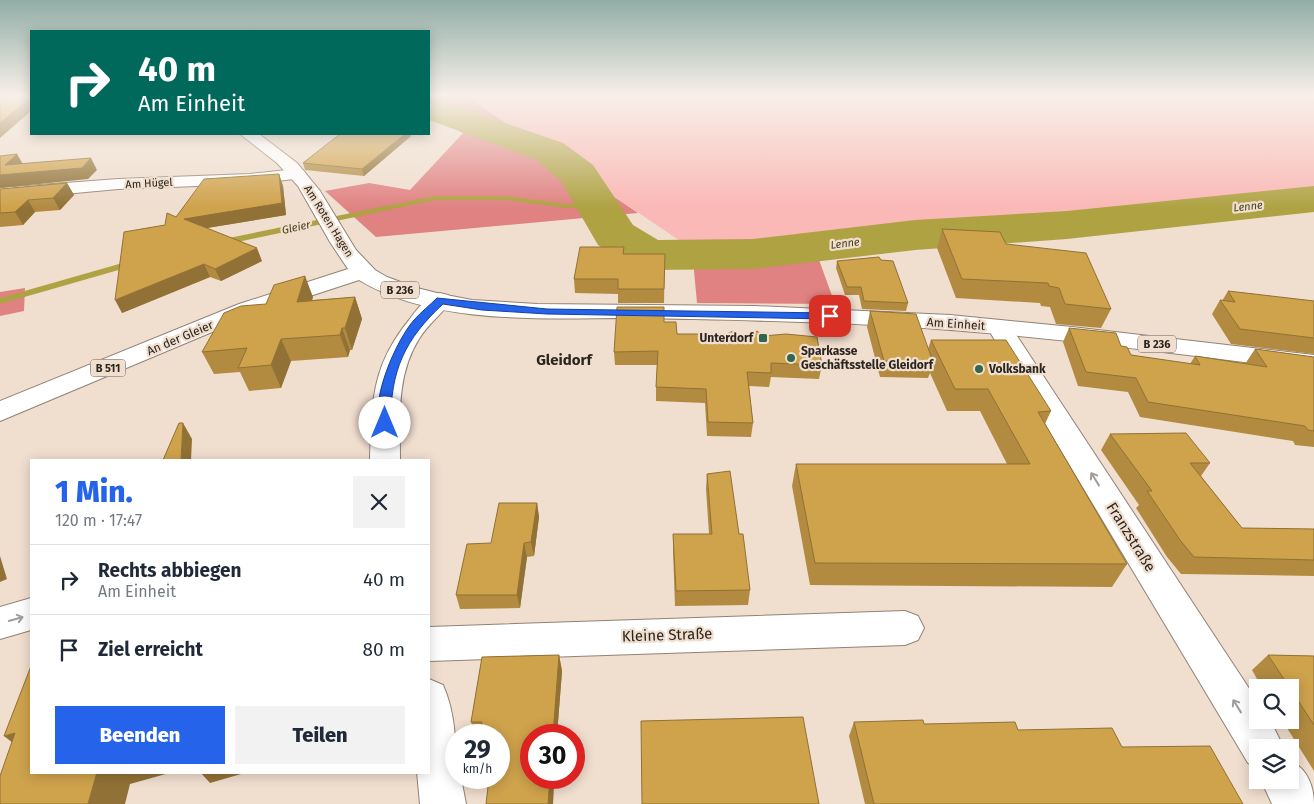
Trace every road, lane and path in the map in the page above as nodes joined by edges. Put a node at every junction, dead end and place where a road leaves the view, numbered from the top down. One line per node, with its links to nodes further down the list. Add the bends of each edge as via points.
1 (249, 135): 2 (main road, Am Roten Hagen / B 236, via 286,160)
2 (297, 174): 3 (main road, Am Hügel); 4 (main road, Am Roten Hagen / B 236, via 322,207 346,252)
3 (0, 194)
4 (362, 272): 5 (main road, Am Einheit / B 236, via 400,290); 8 (main road, An der Gleier / B 511, via 247,309)
5 (440, 300): 6 (main road, Am Einheit / B 236, via 538,311 830,316); 9 (main road, via 417,322 391,369 385,397)
6 (999, 327): 7 (main road, Am Einheit / B 236); 15 (main road, Franzstraße, one-way to 6)
7 (1314, 363)
8 (0, 412)
9 (385, 459)
10 (30, 614): 11 (main road, one-way to 10)
11 (0, 623)
12 (905, 628): 13 (main road, Kleine Straße)
13 (430, 644)
14 (430, 707): 17 (main road)
15 (1257, 739)
16 (1289, 789): 18 (main road)
17 (442, 804)
18 (1298, 804)

